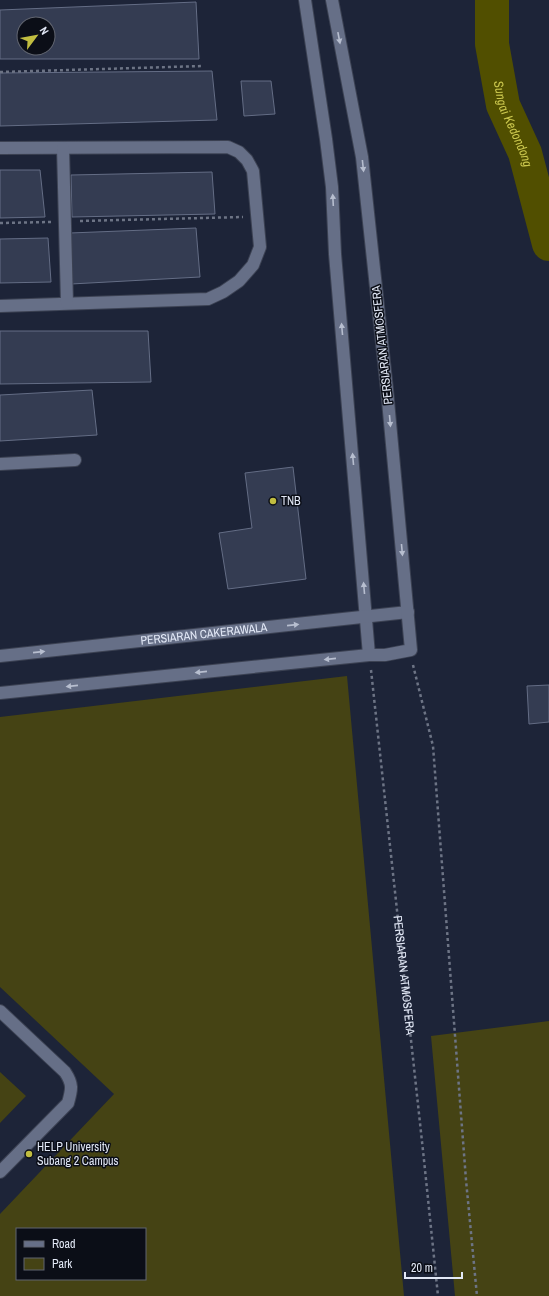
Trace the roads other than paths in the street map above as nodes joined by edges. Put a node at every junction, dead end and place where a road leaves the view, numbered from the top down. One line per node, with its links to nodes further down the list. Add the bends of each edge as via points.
1 (304, 0): 10 (street, one-way to 1, via 332,187)
2 (332, 0): 9 (street, PERSIARAN ATMOSFERA, one-way to 9, via 362,157)
3 (0, 148): 4 (street)
4 (63, 148): 5 (street); 5 (street, via 228,147 239,152 248,160 253,171 260,247 253,266 239,281 208,299)
5 (67, 304): 6 (street)
6 (0, 306)
7 (74, 460): 8 (street)
8 (0, 464)
9 (408, 612): 10 (street, PERSIARAN CAKERAWALA); 11 (street, PERSIARAN ATMOSFERA, via 412,650)
10 (366, 617): 11 (street); 12 (street, PERSIARAN CAKERAWALA, one-way to 10)
11 (369, 655): 13 (street, one-way to 13)
12 (0, 656)
13 (0, 693)
14 (0, 1011): 15 (street, via 65,1072 71,1081 72,1091 68,1102)
15 (0, 1172)

